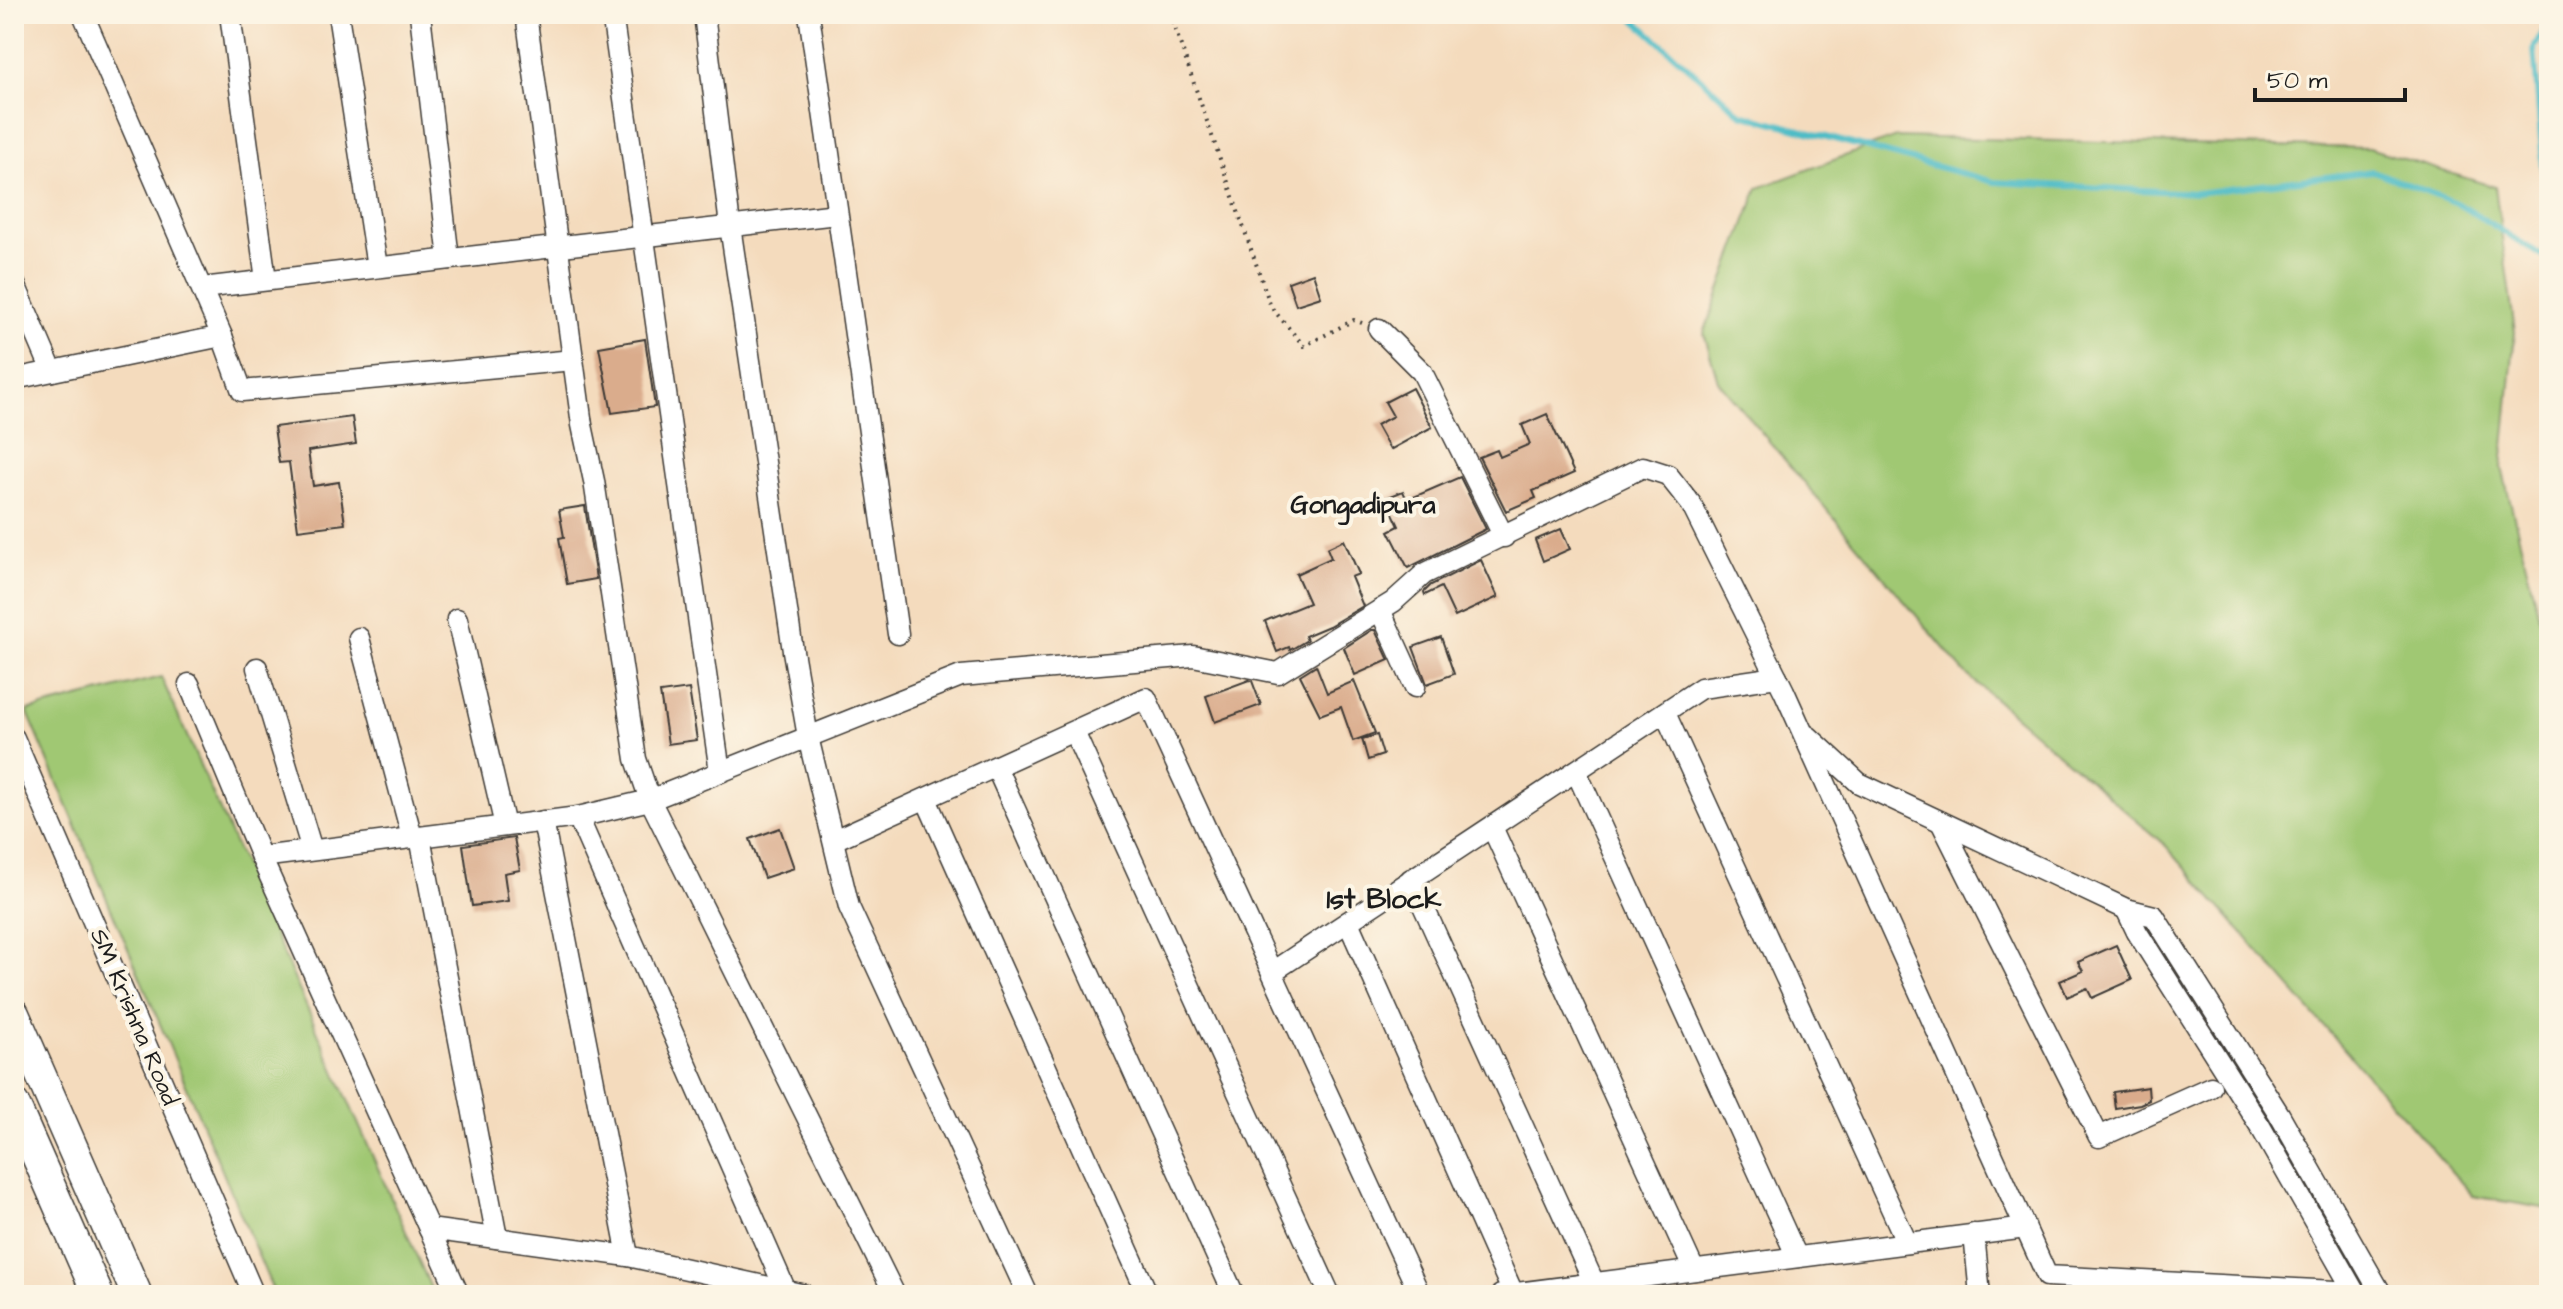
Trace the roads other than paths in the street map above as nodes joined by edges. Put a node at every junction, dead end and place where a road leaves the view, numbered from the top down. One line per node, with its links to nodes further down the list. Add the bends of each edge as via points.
1 (83, 14): 17 (street)
2 (230, 14): 15 (street)
3 (338, 14): 14 (street)
4 (420, 14): 13 (street)
5 (526, 14): 12 (street)
6 (612, 14): 11 (street)
7 (704, 14): 10 (street)
8 (809, 14): 9 (street)
9 (837, 214): 10 (street); 26 (street)
10 (730, 226): 11 (street); 35 (street)
11 (643, 236): 12 (street); 39 (street)
12 (557, 246): 13 (street); 20 (street)
13 (449, 259): 14 (street)
14 (377, 267): 15 (street)
15 (266, 280): 17 (street)
16 (14, 282): 21 (street)
17 (202, 288): 19 (street)
18 (1379, 329): 23 (street, via 1422,372)
19 (222, 336): 20 (street, via 242,391); 21 (street)
20 (573, 360): 41 (street, via 636,759)
21 (52, 371): 22 (street)
22 (14, 379)
23 (1504, 537): 24 (street, via 1424,574); 29 (street, via 1643,467 1668,475 1691,504)
24 (1380, 610): 31 (street); 35 (street, via 1278,673 1193,656 961,676)
25 (457, 619): 45 (street)
26 (898, 634)
27 (359, 638): 47 (street)
28 (257, 668): 49 (street)
29 (1777, 677): 32 (street, via 1701,688); 33 (street)
30 (189, 684): 50 (street)
31 (1415, 687)
32 (1665, 713): 38 (street); 62 (street)
33 (1802, 731): 44 (street, via 1859,783); 58 (street)
34 (1074, 732): 37 (street); 54 (street, via 1146,698); 78 (street)
35 (808, 737): 39 (street); 48 (street)
36 (14, 738): 72 (street, SM Krishna Road)
37 (996, 767): 40 (street); 77 (street)
38 (1576, 771): 46 (street); 64 (street)
39 (720, 772): 41 (street)
40 (926, 799): 48 (street); 76 (street)
41 (650, 800): 42 (street); 74 (street)
42 (578, 817): 43 (street); 67 (street)
43 (543, 821): 45 (street); 63 (street)
44 (1941, 822): 52 (street); 56 (street, via 2099,1137)
45 (505, 826): 47 (street)
46 (1492, 827): 51 (street); 65 (street)
47 (416, 837): 49 (street); 61 (street)
48 (834, 840): 75 (street, via 849,907)
49 (312, 850): 50 (street)
50 (261, 857): 59 (street)
51 (1411, 879): 53 (street); 66 (street)
52 (2126, 909): 68 (street); 81 (street, via 2154,916 2279,1114)
53 (1348, 922): 54 (street); 69 (street)
54 (1272, 972): 79 (street)
55 (14, 1014): 71 (highway)
56 (2211, 1087)
57 (14, 1104): 70 (highway)
58 (2026, 1228): 60 (street); 68 (street, via 2047,1276)
59 (429, 1229): 61 (street); 73 (street)
60 (1974, 1234): 62 (street); 80 (street)
61 (497, 1238): 63 (street)
62 (1907, 1243): 64 (street)
63 (628, 1256): 67 (street)
64 (1797, 1257): 65 (street)
65 (1694, 1270): 66 (street)
66 (1594, 1283): 69 (street)
67 (796, 1293)
68 (2356, 1293)
69 (1507, 1294)
70 (98, 1295)
71 (137, 1295)
72 (254, 1295)
73 (459, 1295)
74 (895, 1295)
75 (1028, 1295)
76 (1148, 1295)
77 (1234, 1295)
78 (1330, 1295)
79 (1420, 1295)
80 (1980, 1295)
81 (2382, 1295)

